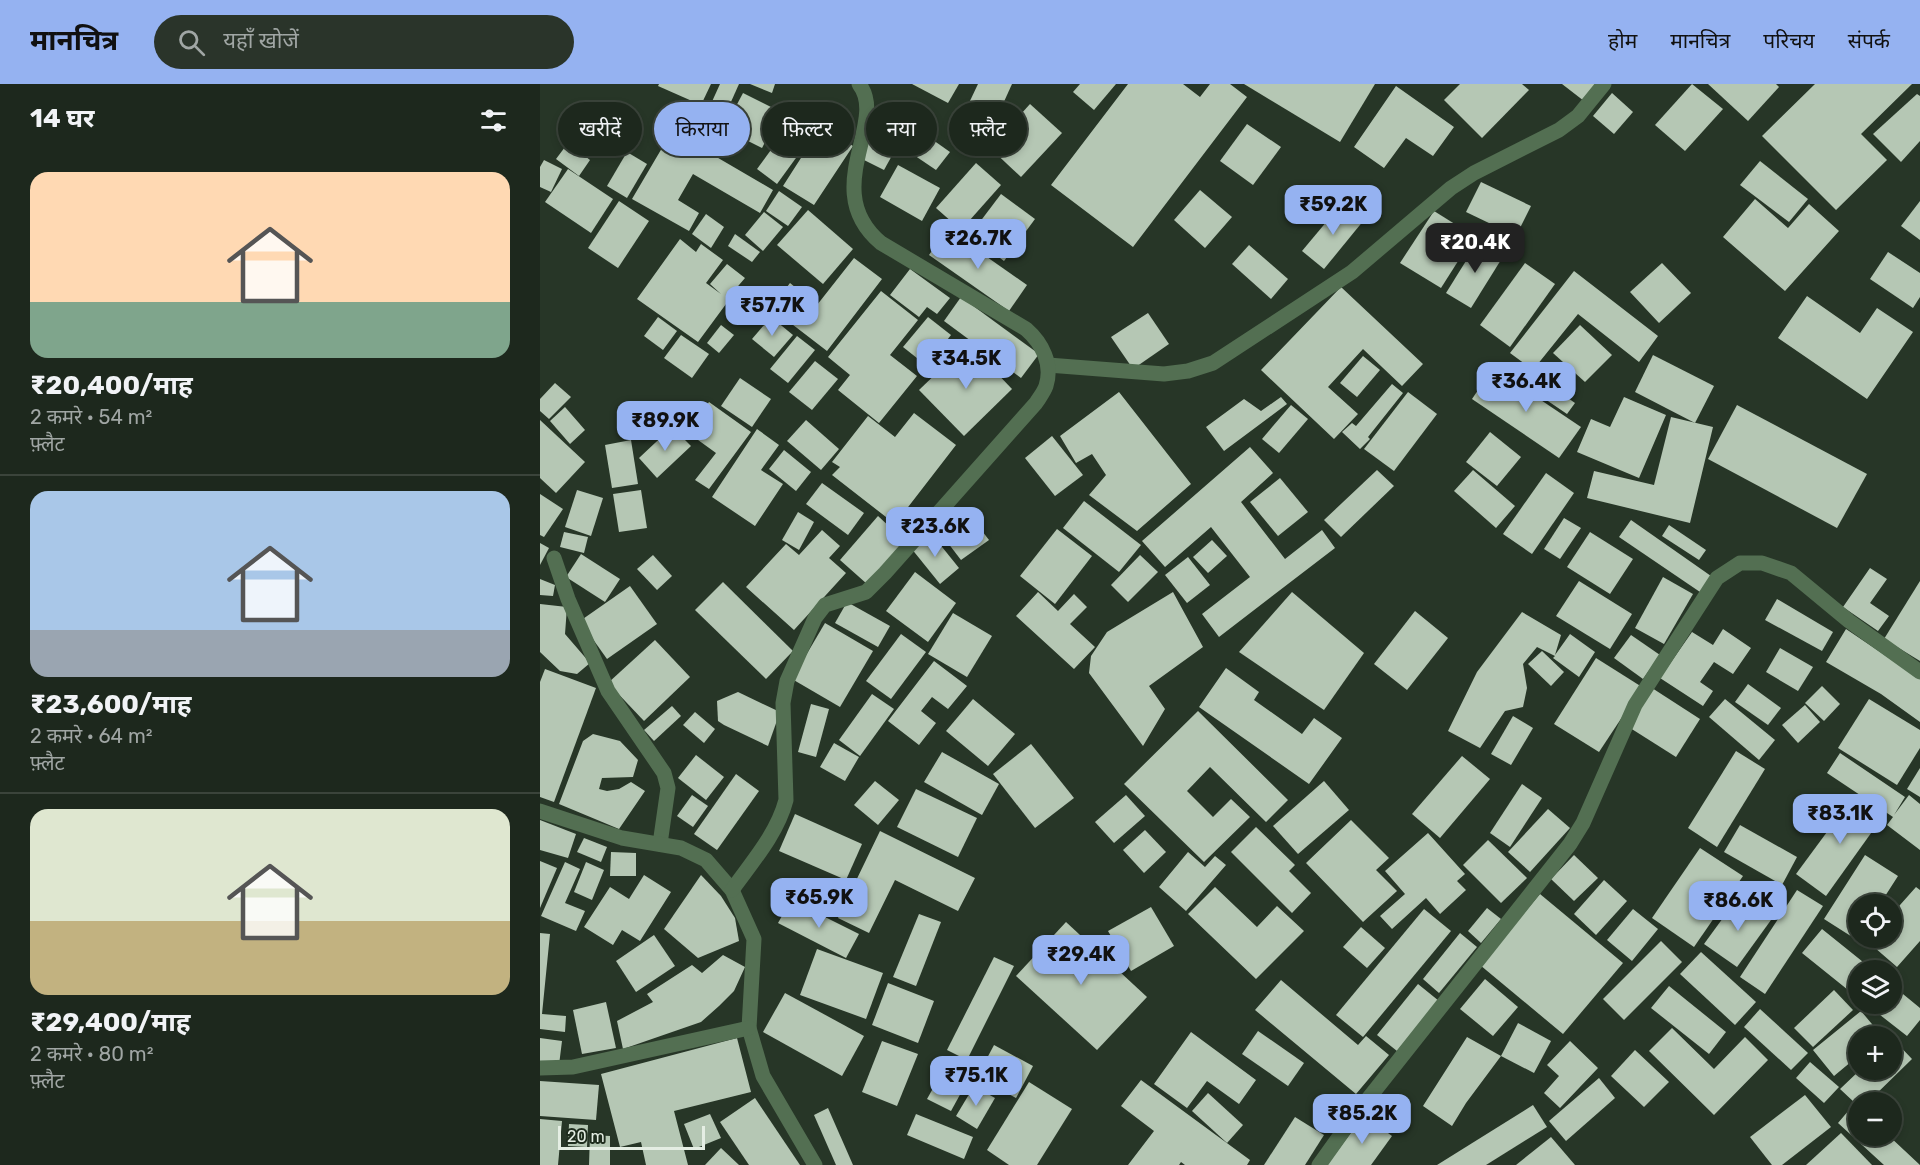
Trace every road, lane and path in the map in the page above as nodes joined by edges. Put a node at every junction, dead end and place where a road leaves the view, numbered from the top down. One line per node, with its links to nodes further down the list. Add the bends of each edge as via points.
1 (859, 84): 3 (street, via 865,92 865,116 854,204 868,233 1026,329 1038,340)
2 (1604, 84): 3 (street, via 1578,116 1559,130 1451,188 1352,272 1213,363 1164,374)
3 (1048, 365): 8 (street, via 1046,386 1036,403 885,573 866,592 825,605 815,618 787,681 783,704 786,800 782,816)
4 (554, 558): 7 (street, via 603,681 664,773 668,788)
5 (1920, 672): 12 (street, via 1791,573 1762,563 1740,563 1717,578 1635,705 1570,844)
6 (540, 811): 7 (street, via 622,838)
7 (660, 844): 8 (street, via 681,848 706,860)
8 (732, 890): 9 (street, via 754,939)
9 (749, 1028): 10 (street, via 573,1067); 11 (street, via 763,1076)
10 (540, 1068)
11 (815, 1165)
12 (1319, 1165)

